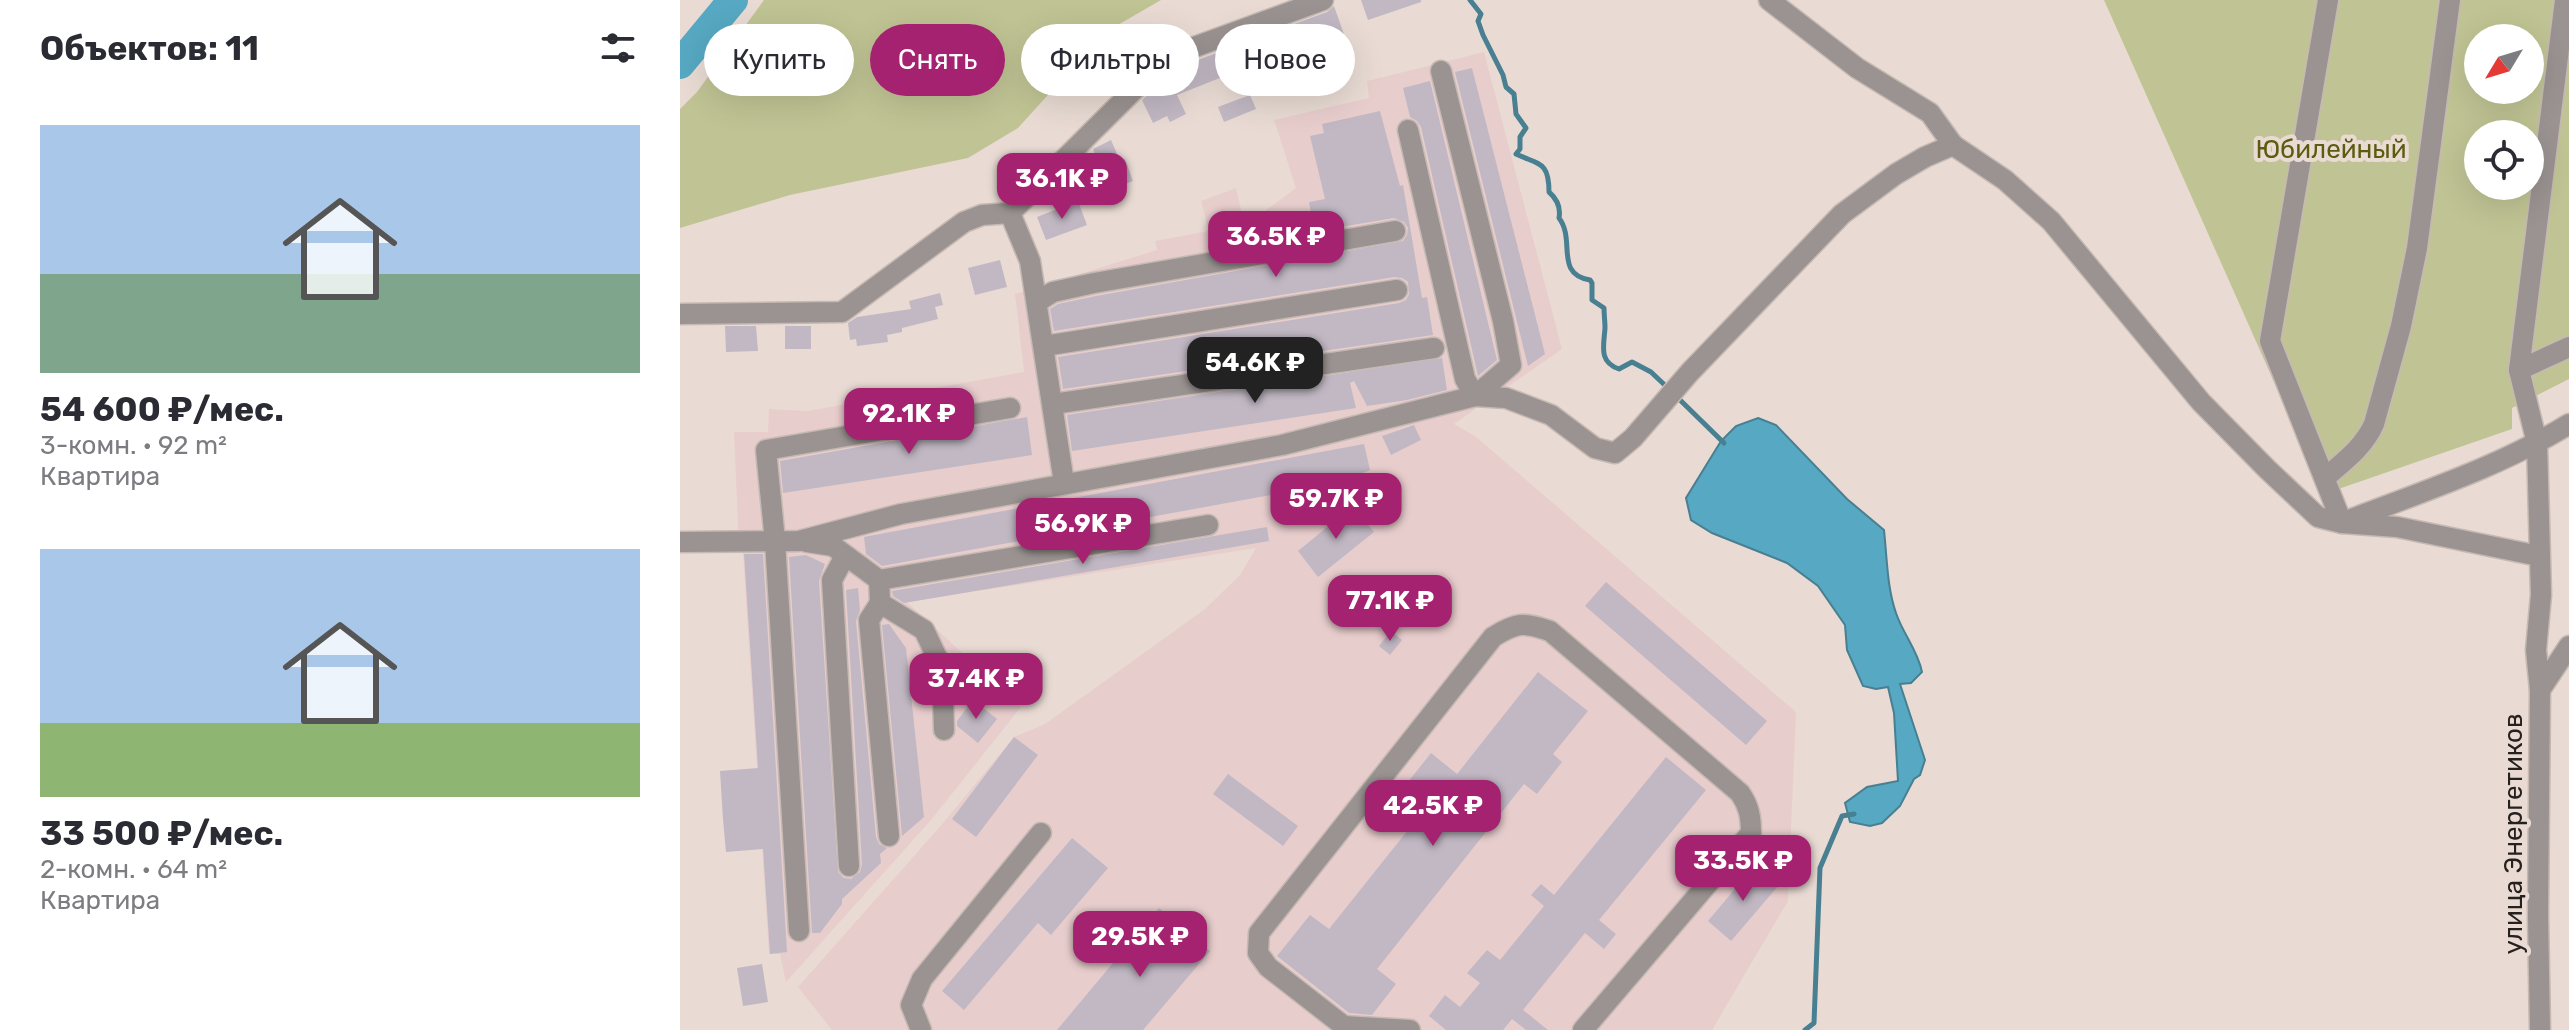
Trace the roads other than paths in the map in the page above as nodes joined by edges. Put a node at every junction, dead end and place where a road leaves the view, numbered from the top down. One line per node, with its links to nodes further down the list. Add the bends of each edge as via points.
1 (1323, 0): 9 (street, via 1189,49 1162,66)
2 (1769, 0): 8 (street, via 1857,68 1930,113)
3 (2328, 0): 23 (street, via 2270,341)
4 (2450, 0): 23 (street, via 2417,248 2398,340 2367,439)
5 (2565, 0): 17 (street)
6 (1441, 71): 18 (street, via 1511,365)
7 (1408, 130): 18 (street, via 1465,379)
8 (1953, 145): 18 (street, via 1896,174 1842,214 1615,453 1595,448 1551,415 1506,398); 25 (street, via 2005,180 2051,221 2201,402 2318,517)
9 (1010, 213): 12 (street, via 1030,261); 13 (street, via 964,222 842,312)
10 (1395, 231): 12 (street, via 1094,283 1053,292)
11 (1397, 290): 14 (street)
12 (1037, 302): 14 (street)
13 (680, 314)
14 (1044, 346): 19 (street)
15 (2569, 347): 17 (street)
16 (1434, 348): 19 (street)
17 (2519, 370): 22 (street)
18 (1475, 396): 24 (street, via 1282,445)
19 (1053, 404): 24 (street)
20 (1010, 408): 27 (street, via 766,450)
21 (2569, 424): 22 (street)
22 (2537, 443): 25 (street); 31 (street)
23 (2325, 478): 25 (street)
24 (1064, 483): 28 (street, via 901,514)
25 (2342, 523): 31 (street, via 2397,527)
26 (1208, 525): 32 (street)
27 (775, 541): 28 (street); 29 (street); 40 (street)
28 (799, 541): 30 (street, via 833,546)
29 (680, 542)
30 (845, 556): 32 (street); 39 (street, via 832,580)
31 (2539, 556): 35 (street)
32 (879, 580): 33 (street)
33 (880, 603): 36 (street, via 924,630 942,668); 38 (street, via 869,620)
34 (2569, 646): 35 (street, улица Энергетиков)
35 (2540, 690): 45 (street, улица Энергетиков)
36 (944, 730)
37 (1041, 833): 42 (street, via 922,979 911,1005)
38 (889, 836)
39 (849, 866)
40 (799, 931)
41 (1346, 1028): 43 (street); 44 (street, via 1268,967 1258,953 1259,933 1493,637 1527,623 1550,631 1728,783 1747,802 1751,816 1751,833)
42 (921, 1030)
43 (1410, 1030)
44 (1583, 1030)
45 (2540, 1030)

